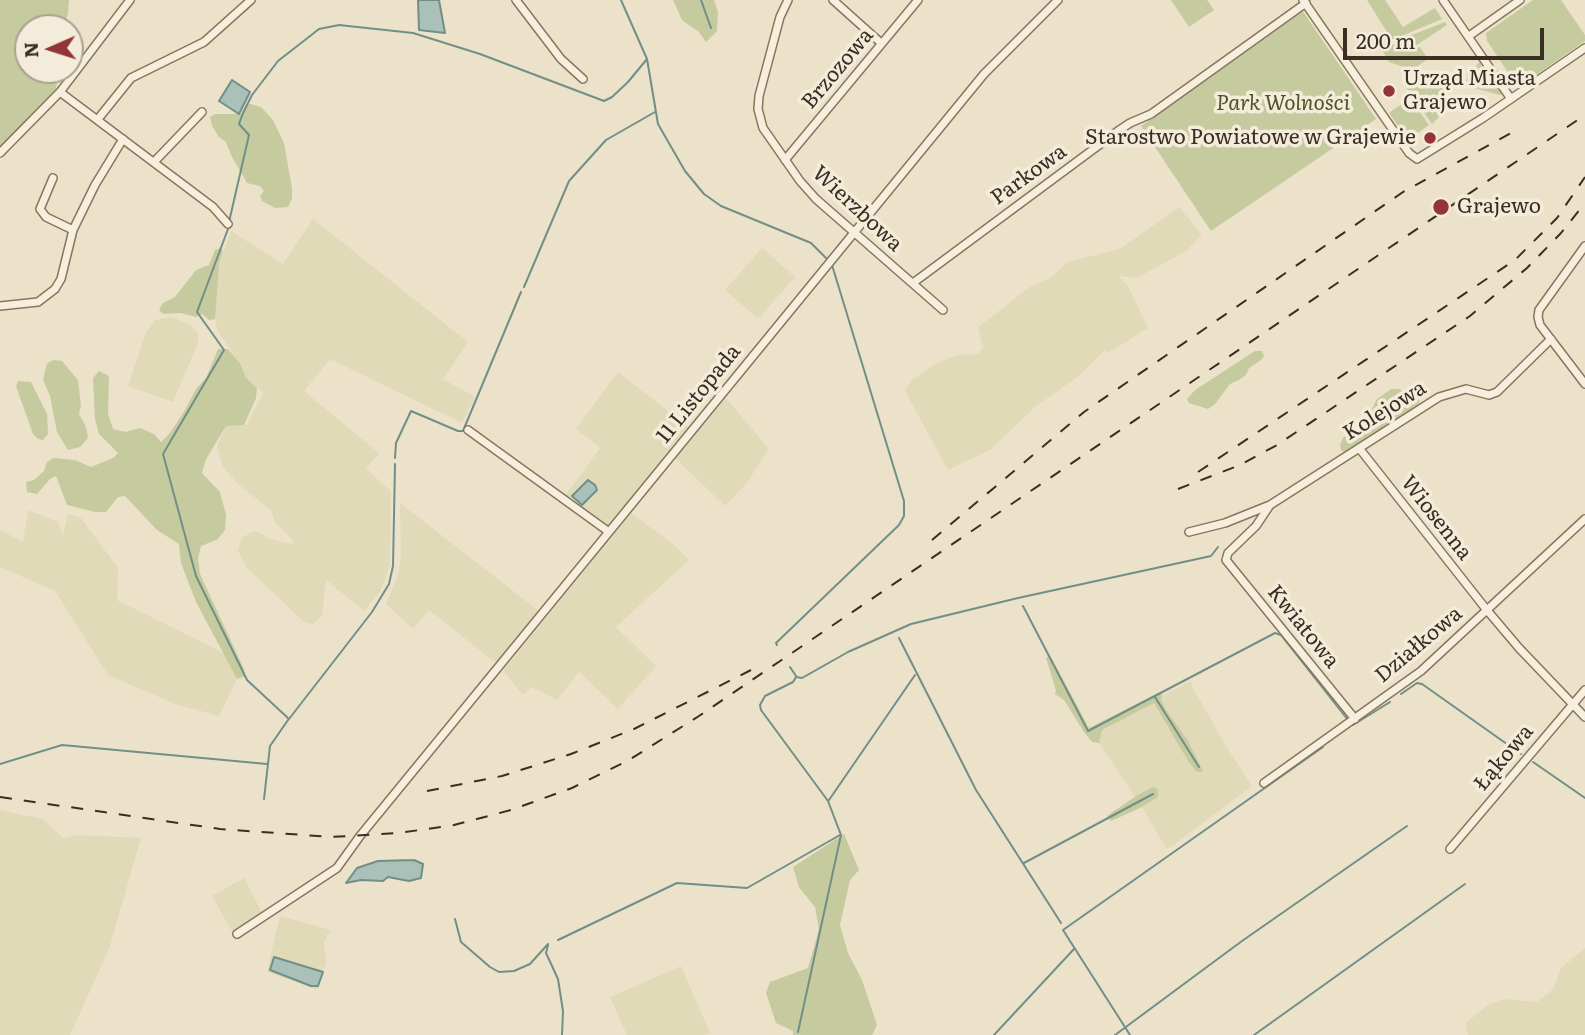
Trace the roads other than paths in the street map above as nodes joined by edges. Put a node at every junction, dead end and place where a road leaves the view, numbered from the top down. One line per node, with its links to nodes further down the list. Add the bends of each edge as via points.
1 (130, 0): 15 (street)
2 (251, 0): 18 (street, via 204,42 131,78)
3 (516, 0): 14 (street, via 561,59)
4 (788, 0): 21 (street, Wierzbowa, via 758,103 762,128)
5 (833, 0): 12 (street)
6 (918, 0): 12 (street, Brzozowa)
7 (1058, 0): 26 (street, 11 Listopada, via 984,74)
8 (1443, 0): 11 (street)
9 (1520, 0): 11 (street)
10 (1305, 2): 16 (street, via 1417,159); 28 (street, Parkowa, via 1151,114 1118,131)
11 (1468, 36): 16 (street)
12 (881, 43): 21 (street, Brzozowa)
13 (1585, 48): 16 (street)
14 (583, 79)
15 (60, 92): 18 (street); 20 (street)
16 (1511, 99)
17 (202, 111): 22 (street)
18 (97, 119): 19 (street)
19 (123, 139): 22 (street); 25 (street)
20 (0, 153)
21 (785, 160): 26 (street, Wierzbowa, via 816,199)
22 (154, 162): 24 (street)
23 (53, 178): 25 (street, via 40,209 46,217)
24 (228, 224)
25 (72, 229): 29 (street, via 55,289 37,302)
26 (854, 233): 28 (street, Wierzbowa); 37 (street, 11 Listopada)
27 (1585, 246): 31 (street, via 1538,310 1540,325)
28 (913, 284): 30 (street, Wierzbowa)
29 (0, 306)
30 (943, 310)
31 (1551, 339): 32 (street); 34 (street, Kolejowa, via 1497,392 1489,395 1466,389 1438,397)
32 (1585, 384)
33 (468, 429): 37 (street)
34 (1359, 447): 35 (street, Kolejowa); 40 (street, Wiosenna)
35 (1270, 505): 38 (street, Kolejowa); 39 (street, Kolejowa)
36 (1585, 519): 40 (street, Działkowa)
37 (609, 532): 47 (street, 11 Listopada, via 337,868)
38 (1189, 532)
39 (1226, 557): 44 (street, Kwiatowa)
40 (1486, 610): 42 (street, Wiosenna); 44 (street, Działkowa, via 1420,671)
41 (1585, 690): 42 (street, Łąkowa)
42 (1573, 704): 43 (street, Wiosenna); 46 (street, Łąkowa)
43 (1585, 717)
44 (1355, 719): 45 (street, Działkowa)
45 (1264, 783)
46 (1450, 849)
47 (237, 934)

